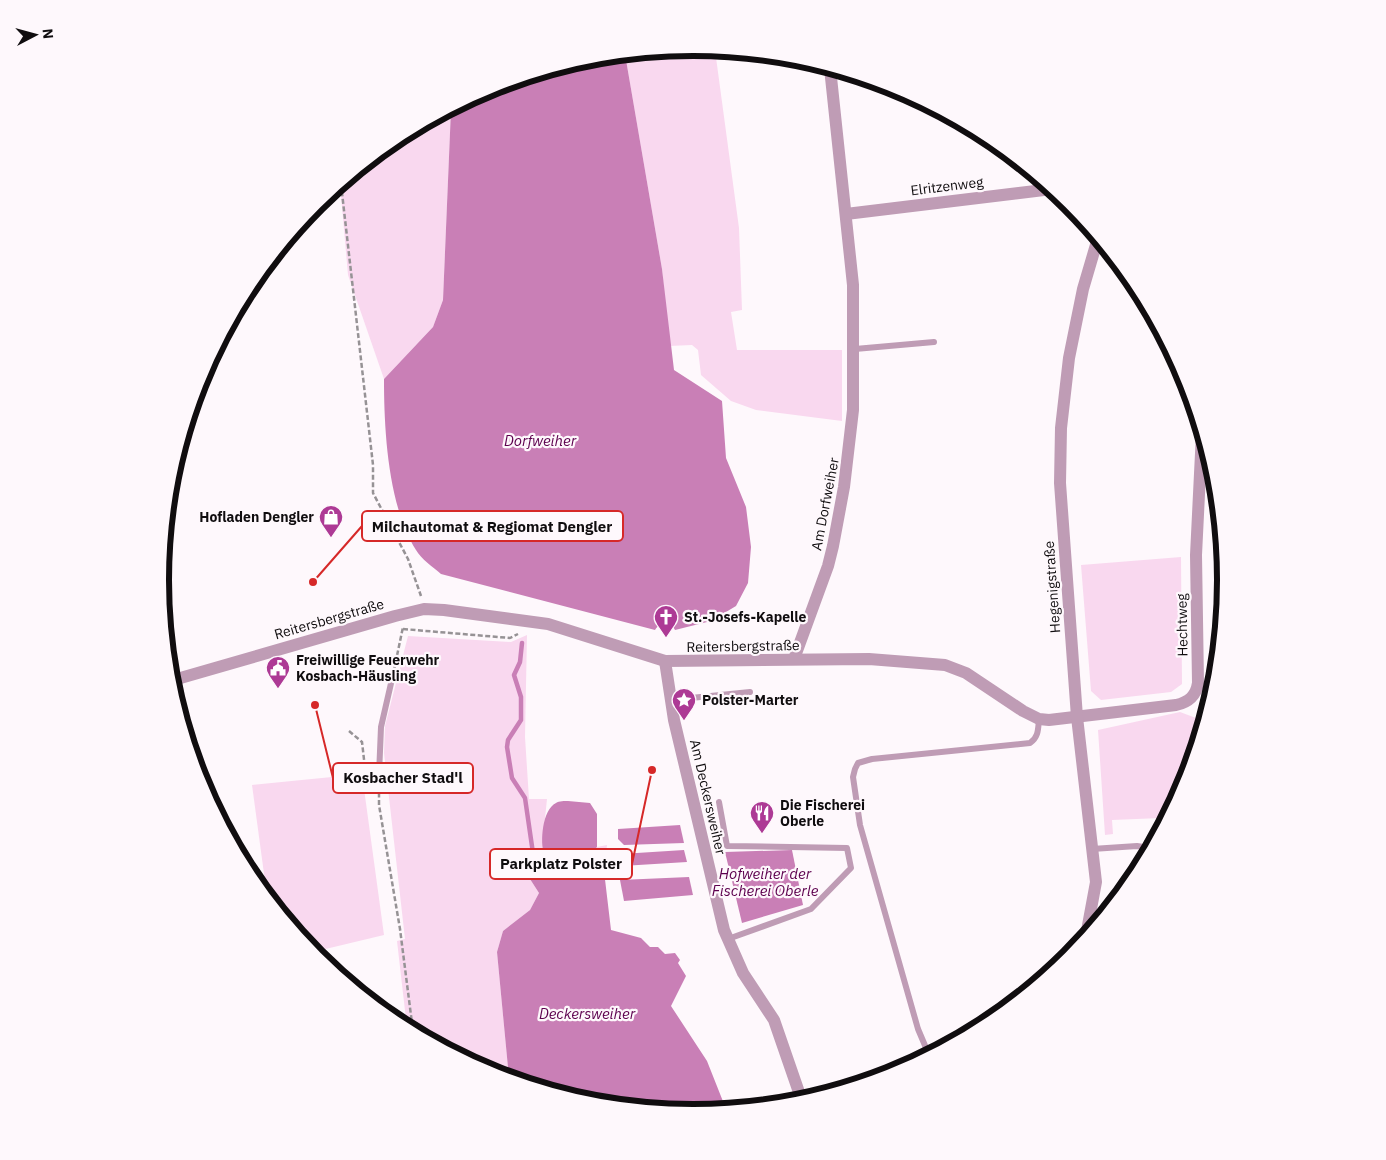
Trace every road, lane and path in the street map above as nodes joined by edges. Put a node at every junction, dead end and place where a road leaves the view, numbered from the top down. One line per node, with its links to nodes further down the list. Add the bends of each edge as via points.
1 (831, 75): 4 (street, Am Dorfweiher)
2 (1038, 186): 4 (street, Elritzenweg)
3 (342, 192): 9 (path, via 373,465 373,493 408,559)
4 (846, 214): 7 (street, Am Dorfweiher)
5 (1096, 245): 19 (street, Hegenigstraße, via 1082,289 1069,358 1061,428 1060,483)
6 (934, 342): 7 (lane)
7 (855, 348): 13 (street, Am Dorfweiher, via 849,457 836,529 828,566)
8 (1201, 453): 19 (street, Hechtweg, via 1196,555 1198,682 1194,695 1176,705)
9 (424, 609): 10 (street, Reitersbergstraße); 14 (street, Reitersbergstraße, via 548,624)
10 (406, 613): 11 (path); 15 (street, Reitersbergstraße)
11 (403, 629): 12 (path, via 510,638); 16 (path)
12 (524, 631)
13 (794, 659): 14 (street, Reitersbergstraße); 20 (street, Reitersbergstraße, via 869,659 945,665 966,673)
14 (665, 661): 18 (street, Am Deckersweiher)
15 (178, 679)
16 (392, 679): 23 (lane, via 381,727)
17 (750, 692): 18 (lane)
18 (671, 700): 28 (street, Am Deckersweiher)
19 (1077, 717): 20 (street); 26 (street, Hegenigstraße)
20 (1040, 719): 30 (lane, via 1035,740 1030,743 872,759 854,769 860,826)
21 (349, 731): 22 (path, via 362,742)
22 (365, 768)
23 (379, 775): 29 (path, via 379,805 400,929)
24 (719, 802): 28 (lane, via 727,846 847,848 851,868 811,909)
25 (1144, 847): 26 (lane)
26 (1092, 849): 27 (street, Hegenigstraße, via 1096,882)
27 (1088, 923)
28 (728, 940): 31 (street, Am Deckersweiher, via 743,974 774,1020)
29 (411, 1021)
30 (927, 1049)
31 (799, 1093)

